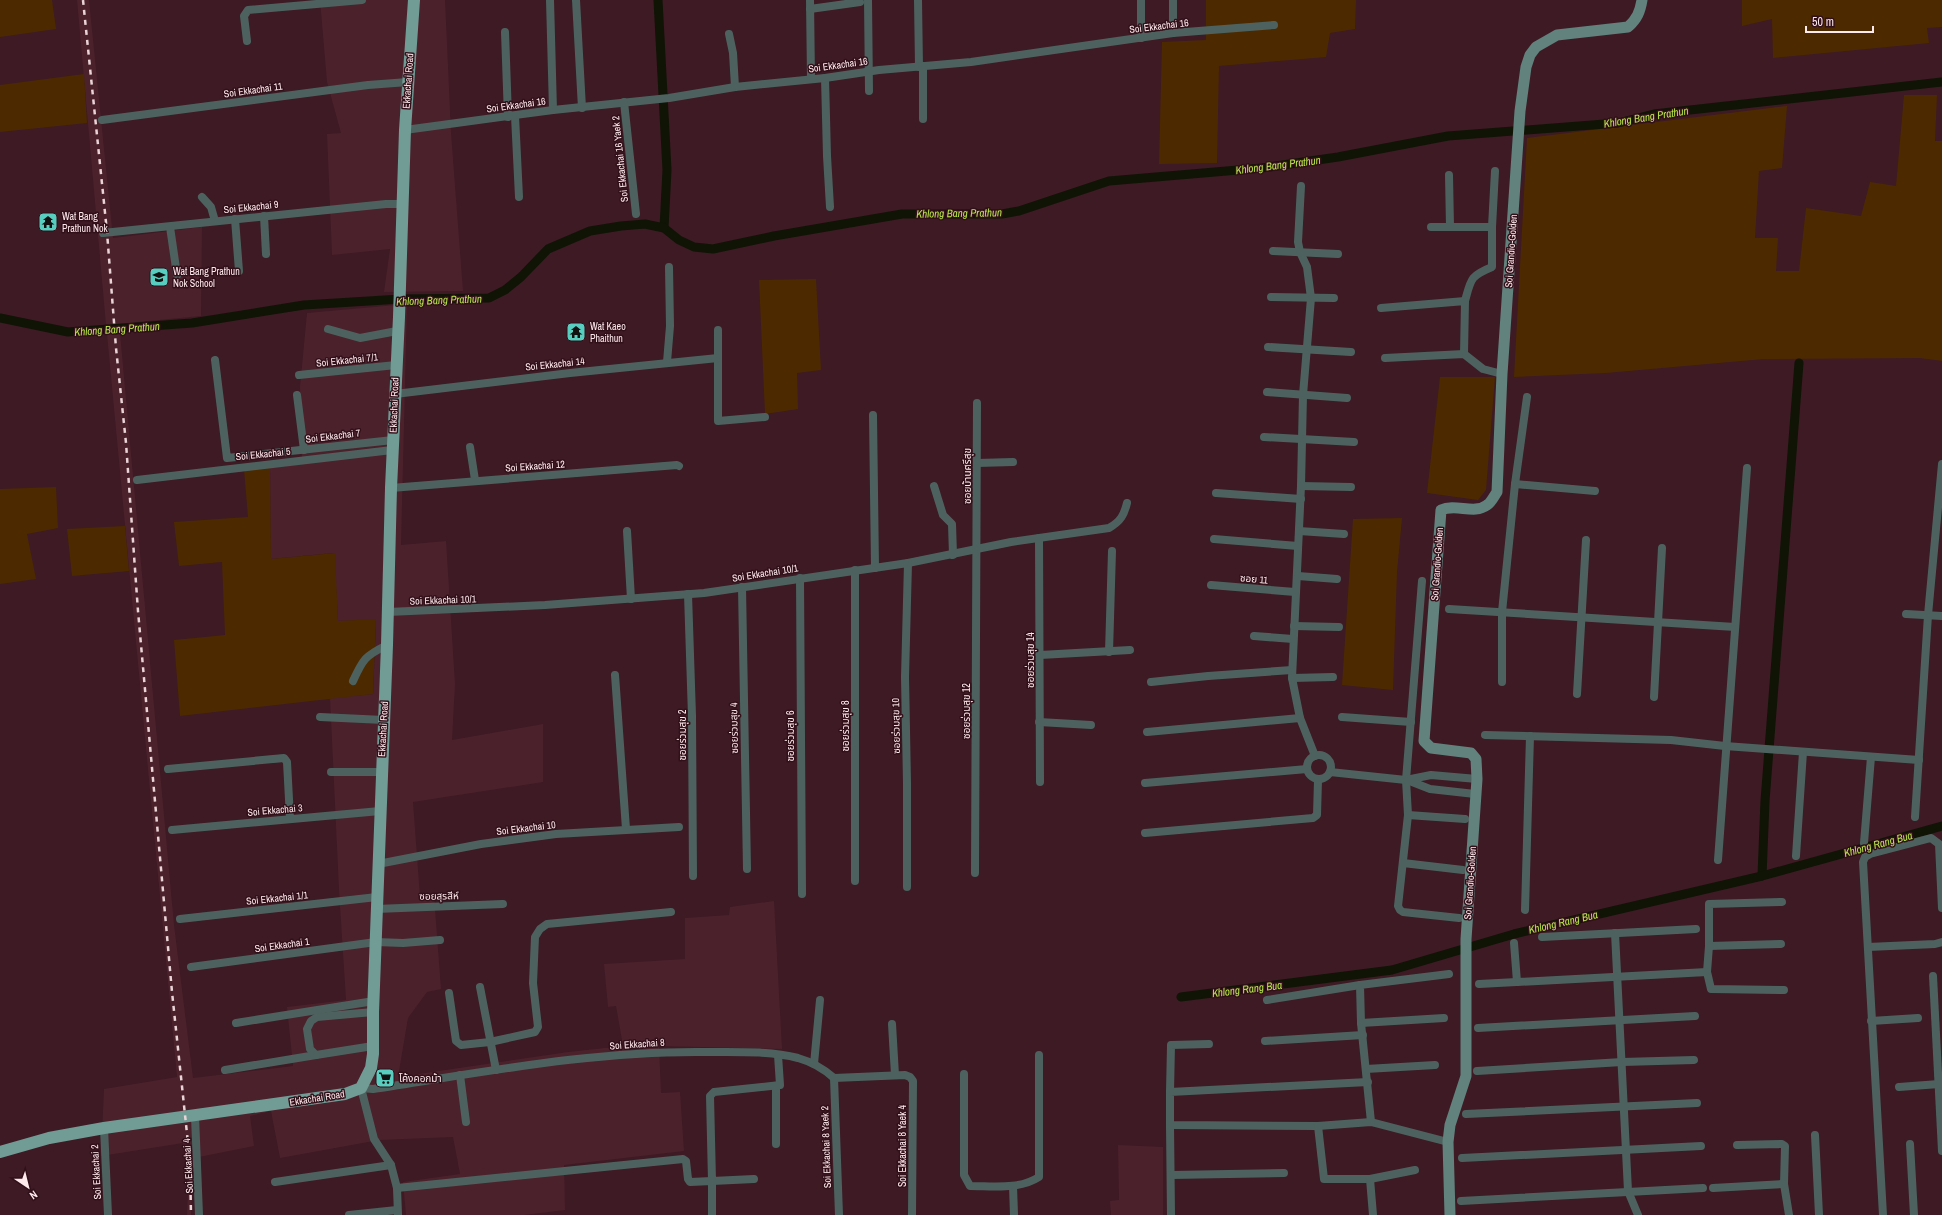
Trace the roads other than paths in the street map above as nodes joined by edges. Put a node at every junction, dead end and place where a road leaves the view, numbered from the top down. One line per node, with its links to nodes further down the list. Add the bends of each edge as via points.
1 (362, 0): 17 (street, via 248,10 244,16)
2 (414, 0): 22 (main road, Ekkachai Road)
3 (550, 0): 27 (street)
4 (576, 0): 26 (street)
5 (810, 0): 11 (street)
6 (918, 0): 18 (street)
7 (1141, 0): 16 (street)
8 (1173, 0): 14 (street)
9 (1642, 0): 72 (street, Soi Grandio-Golden, via 1641,10 1628,27 1557,35 1536,47 1530,55 1526,66 1520,112)
10 (864, 1): 11 (street); 19 (street)
11 (810, 9): 21 (street)
12 (1274, 25): 14 (street, Soi Ekkachai 16)
13 (505, 32): 28 (street)
14 (1173, 33): 16 (street, Soi Ekkachai 16)
15 (729, 34): 23 (street)
16 (1141, 38): 18 (street, Soi Ekkachai 16, via 971,62)
17 (248, 41)
18 (921, 66): 19 (street, Soi Ekkachai 16); 29 (street)
19 (869, 71): 20 (street, Soi Ekkachai 16); 24 (street)
20 (825, 78): 21 (street, Soi Ekkachai 16); 38 (street)
21 (811, 79): 23 (street, Soi Ekkachai 16)
22 (408, 82): 30 (street, Soi Ekkachai 11); 31 (main road, Ekkachai Road)
23 (735, 87): 25 (street, Soi Ekkachai 16, via 670,98)
24 (869, 92)
25 (624, 102): 26 (street, Soi Ekkachai 16); 39 (street, Soi Ekkachai 16 Yaek 2)
26 (582, 108): 27 (street, Soi Ekkachai 16)
27 (553, 110): 28 (street, Soi Ekkachai 16)
28 (511, 116): 31 (street, Soi Ekkachai 16); 36 (street)
29 (923, 119)
30 (102, 120)
31 (405, 130): 37 (main road, Ekkachai Road)
32 (1495, 171): 46 (street)
33 (1449, 176): 45 (street)
34 (1301, 186): 49 (street, via 1298,242)
35 (202, 197): 42 (street, via 210,207)
36 (519, 197)
37 (402, 204): 40 (street, Soi Ekkachai 9); 62 (main road, Ekkachai Road)
38 (830, 208)
39 (636, 214)
40 (264, 216): 41 (street, Soi Ekkachai 9); 50 (street)
41 (235, 219): 42 (street, Soi Ekkachai 9); 53 (street)
42 (215, 221): 43 (street, Soi Ekkachai 9)
43 (170, 226): 47 (street, Soi Ekkachai 9); 54 (street)
44 (1431, 227): 45 (street)
45 (1450, 227): 46 (street)
46 (1492, 227): 58 (street, via 1492,267 1477,273 1471,280)
47 (104, 233)
48 (1273, 251): 49 (street)
49 (1300, 252): 51 (street); 56 (street, via 1307,267)
50 (266, 254)
51 (1338, 254)
52 (669, 267): 70 (street, via 670,326)
53 (239, 271)
54 (176, 275)
55 (1271, 297): 56 (street)
56 (1310, 298): 57 (street); 64 (street)
57 (1334, 298)
58 (1465, 301): 59 (street); 66 (street)
59 (1381, 308)
60 (328, 329): 62 (street, via 360,338)
61 (718, 330): 67 (street)
62 (397, 332): 71 (main road, Ekkachai Road)
63 (1268, 346): 64 (street)
64 (1306, 349): 65 (street); 77 (street)
65 (1350, 352)
66 (1464, 354): 68 (street); 72 (street, via 1483,369)
67 (718, 358): 70 (street, Soi Ekkachai 14); 82 (street, via 718,421)
68 (1385, 358)
69 (215, 360): 88 (street, Soi Ekkachai 7, via 227,458)
70 (667, 362): 75 (street, Soi Ekkachai 14)
71 (396, 365): 73 (street, Soi Ekkachai 7/1); 75 (main road, Ekkachai Road)
72 (1502, 374): 173 (street, Soi Grandio-Golden, via 1497,492 1488,505 1479,509 1447,507 1441,510 1424,740 1431,748 1471,753 1476,759)
73 (299, 375)
74 (1266, 392): 77 (street)
75 (395, 394): 86 (main road, Ekkachai Road)
76 (297, 395): 88 (street)
77 (1303, 395): 79 (street); 84 (street)
78 (1527, 397): 96 (street)
79 (1347, 398)
80 (977, 403): 90 (street, ซอยบ้านศรีสุข)
81 (873, 415): 117 (street)
82 (765, 417)
83 (1264, 437): 84 (street)
84 (1303, 439): 85 (street); 98 (street)
85 (1354, 442)
86 (393, 445): 88 (street, Soi Ekkachai 7); 94 (street, Soi Ekkachai 5); 100 (main road, Ekkachai Road)
87 (470, 447): 95 (street)
88 (304, 450)
89 (1013, 462): 90 (street)
90 (977, 463): 113 (street, ซอยบ้านศรีสุข)
91 (1942, 464): 132 (street)
92 (679, 466): 95 (street, Soi Ekkachai 12)
93 (1747, 468): 138 (street)
94 (137, 480)
95 (475, 480): 100 (street, Soi Ekkachai 12)
96 (1515, 484): 101 (street); 130 (street)
97 (934, 486): 115 (street, via 943,515 952,524)
98 (1301, 486): 99 (street); 103 (street)
99 (1351, 487)
100 (391, 488): 129 (main road, Ekkachai Road)
101 (1595, 491)
102 (1216, 493): 103 (street)
103 (1301, 498): 106 (street)
104 (1127, 503): 108 (street, Soi Ekkachai 10/1, via 1120,521 1110,528)
105 (628, 531): 127 (street)
106 (1299, 531): 107 (street); 111 (street)
107 (1344, 534)
108 (1039, 538): 113 (street, Soi Ekkachai 10/1); 144 (street, ซอยร่วมสุข 14)
109 (1214, 539): 111 (street)
110 (1586, 540): 134 (street)
111 (1298, 546): 119 (street)
112 (1662, 548): 135 (street)
113 (977, 550): 115 (street, Soi Ekkachai 10/1); 195 (street, ซอยร่วมสุข 12)
114 (1112, 551): 143 (street)
115 (953, 555): 116 (street, Soi Ekkachai 10/1)
116 (908, 563): 117 (street, Soi Ekkachai 10/1); 198 (street, ซอยร่วมสุข 10, via 905,677)
117 (875, 568): 118 (street, Soi Ekkachai 10/1)
118 (855, 570): 120 (street, Soi Ekkachai 10/1); 197 (street, ซอยร่วมสุข 8)
119 (1298, 576): 121 (street); 125 (street)
120 (800, 578): 124 (street, Soi Ekkachai 10/1); 199 (street, ซอยร่วมสุข 6)
121 (1337, 579)
122 (1422, 581): 158 (street)
123 (1211, 585): 125 (street, ซอย 11)
124 (742, 587): 126 (street, Soi Ekkachai 10/1); 193 (street, ซอยร่วมสุข 4)
125 (1295, 592): 136 (street)
126 (688, 594): 127 (street, Soi Ekkachai 10/1); 196 (street, ซอยร่วมสุข 2)
127 (631, 599): 129 (street, Soi Ekkachai 10/1)
128 (1449, 609): 130 (street)
129 (388, 612): 141 (main road, Ekkachai Road)
130 (1502, 612): 134 (street); 150 (street)
131 (1906, 614): 132 (street)
132 (1928, 615): 133 (street); 167 (street)
133 (1942, 616)
134 (1582, 618): 135 (street); 151 (street)
135 (1658, 622): 138 (street); 152 (street)
136 (1294, 626): 137 (street); 140 (street)
137 (1339, 627)
138 (1735, 627): 163 (street)
139 (1254, 636): 140 (street)
140 (1293, 639): 145 (street)
141 (387, 646): 148 (street, via 369,654 360,663); 156 (main road, Ekkachai Road)
142 (1130, 650): 143 (street)
143 (1109, 652): 144 (street)
144 (1040, 655): 157 (street, ซอยร่วมสุข 14)
145 (1292, 674): 147 (street); 149 (street, via 1208,676); 155 (street)
146 (615, 675): 185 (street)
147 (1333, 677)
148 (353, 681)
149 (1151, 682)
150 (1502, 682)
151 (1577, 694)
152 (1654, 697)
153 (320, 717): 156 (street)
154 (1342, 717): 158 (street)
155 (1300, 718): 160 (street); 165 (street)
156 (384, 720): 171 (main road, Ekkachai Road)
157 (1039, 722): 159 (street); 176 (street, ซอยร่วมสุข 14)
158 (1411, 722): 175 (street)
159 (1091, 725)
160 (1147, 732)
161 (1485, 735): 162 (street)
162 (1530, 736): 163 (street, via 1671,740); 205 (street)
163 (1725, 746): 164 (street); 190 (street)
164 (1803, 752): 166 (street); 189 (street)
165 (1315, 756): 169 (street, via 1308,762); 172 (street, via 1321,755 1328,759)
166 (1871, 757): 167 (street); 188 (street)
167 (1918, 760): 181 (street)
168 (168, 769): 182 (street, via 284,758 287,762)
169 (1307, 769): 174 (street, via 1311,778); 177 (street)
170 (331, 772): 171 (street)
171 (381, 772): 179 (main road, Ekkachai Road)
172 (1330, 772): 174 (street); 175 (street)
173 (1476, 779): 175 (street, via 1431,776); 178 (street, Soi Grandio-Golden)
174 (1318, 780): 187 (street, via 1317,815 1313,818)
175 (1406, 780): 178 (street, via 1430,789); 180 (street)
176 (1040, 782)
177 (1145, 783)
178 (1475, 794): 279 (street, Soi Grandio-Golden, via 1466,939 1466,1076 1450,1125)
179 (380, 811): 182 (street, Soi Ekkachai 3); 192 (main road, Ekkachai Road)
180 (1408, 814): 183 (street); 191 (street)
181 (1915, 817)
182 (290, 818): 186 (street, Soi Ekkachai 3)
183 (1465, 819)
184 (679, 826): 185 (street, Soi Ekkachai 10)
185 (626, 829): 192 (street, Soi Ekkachai 10, via 556,834 481,844)
186 (172, 830)
187 (1145, 833)
188 (1864, 843)
189 (1796, 856)
190 (1718, 860)
191 (1403, 863): 194 (street); 207 (street, via 1398,906 1400,910)
192 (378, 864): 200 (main road, Ekkachai Road)
193 (747, 868)
194 (1463, 870)
195 (975, 872)
196 (693, 876)
197 (855, 881)
198 (907, 887)
199 (802, 894)
200 (377, 897): 204 (main road, Ekkachai Road); 208 (street, Soi Ekkachai 1/1)
201 (1782, 902): 217 (street, via 1709,904)
202 (503, 904): 204 (street, ซอยสุรสีห์)
203 (1942, 908): 218 (street, via 1939,844 1935,839 1870,854 1863,862)
204 (376, 909): 213 (main road, Ekkachai Road)
205 (1525, 910)
206 (671, 912): 244 (street, via 547,924 540,929 535,938 537,1030)
207 (1460, 918)
208 (180, 919)
209 (1696, 929): 210 (street)
210 (1615, 933): 211 (street); 222 (street)
211 (1542, 937)
212 (440, 940): 213 (street, Soi Ekkachai 1)
213 (376, 942): 219 (street, Soi Ekkachai 1); 232 (main road, Ekkachai Road)
214 (1942, 942): 218 (street)
215 (1514, 943): 224 (street)
216 (1781, 944): 217 (street)
217 (1709, 946): 220 (street)
218 (1868, 947): 237 (street)
219 (192, 967)
220 (1707, 972): 222 (street); 228 (street, via 1711,989)
221 (1449, 974): 226 (street)
222 (1617, 976): 224 (street); 236 (street)
223 (1933, 976): 263 (street)
224 (1516, 982): 225 (street)
225 (1479, 984)
226 (1360, 985): 231 (street); 239 (street)
227 (480, 987): 244 (street)
228 (1784, 990)
229 (449, 993): 244 (street, via 456,1041 465,1046)
230 (820, 1000): 252 (street)
231 (1267, 1000)
232 (374, 1007): 238 (street); 246 (main road, Ekkachai Road); 247 (street, via 317,1017 311,1021 307,1029 310,1049)
233 (1696, 1016): 236 (street)
234 (1444, 1018): 239 (street)
235 (1918, 1018): 237 (street)
236 (1619, 1019): 241 (street); 251 (street)
237 (1871, 1021): 317 (street)
238 (236, 1023)
239 (1361, 1023): 242 (street)
240 (892, 1024): 260 (street)
241 (1478, 1028)
242 (1363, 1035): 243 (street); 254 (street)
243 (1265, 1041)
244 (490, 1042): 256 (street)
245 (1209, 1044): 267 (street, via 1170,1045)
246 (374, 1046): 247 (street); 266 (main road, Ekkachai Road, via 371,1068)
247 (316, 1055): 255 (street)
248 (778, 1055): 252 (street, Soi Ekkachai 8); 256 (street, Soi Ekkachai 8, via 754,1052 661,1051 572,1058); 264 (street, via 781,1084)
249 (1038, 1055): 297 (street, via 1039,1177)
250 (1694, 1060): 251 (street)
251 (1622, 1062): 257 (street); 269 (street)
252 (814, 1064): 261 (street, Soi Ekkachai 8)
253 (1435, 1065): 254 (street)
254 (1366, 1069): 262 (street)
255 (225, 1070)
256 (496, 1070): 259 (street, Soi Ekkachai 8)
257 (1477, 1071)
258 (964, 1074): 297 (street, via 964,1175 970,1186)
259 (460, 1075): 266 (street, Soi Ekkachai 8); 272 (street)
260 (896, 1076): 261 (street); 309 (street, Soi Ekkachai 8 Yaek 4, via 905,1075 913,1081)
261 (834, 1078): 308 (street, Soi Ekkachai 8 Yaek 2)
262 (1368, 1082): 267 (street); 273 (street)
263 (1939, 1084): 265 (street); 278 (street)
264 (776, 1087): 280 (street); 295 (street, via 714,1092 710,1096)
265 (1899, 1087)
266 (361, 1088): 271 (main road, Ekkachai Road, via 345,1094); 288 (street, via 374,1139)
267 (1170, 1092): 274 (street)
268 (1697, 1103): 269 (street)
269 (1624, 1106): 270 (street); 284 (street)
270 (1466, 1114)
271 (195, 1116): 276 (main road, Ekkachai Road); 305 (street, Soi Ekkachai 4)
272 (466, 1122)
273 (1371, 1122): 275 (street); 279 (street)
274 (1170, 1125): 275 (street); 291 (street)
275 (1318, 1126): 293 (street, via 1324,1179)
276 (104, 1128): 286 (main road, Ekkachai Road, via 49,1138); 304 (street, Soi Ekkachai 2)
277 (1815, 1135): 316 (street)
278 (1942, 1138): 285 (street)
279 (1448, 1142): 313 (street, Soi Grandio-Golden)
280 (776, 1144)
281 (1910, 1144): 318 (street)
282 (1736, 1145): 296 (street, via 1784,1145)
283 (1701, 1146): 284 (street)
284 (1626, 1149): 287 (street); 301 (street)
285 (1942, 1151)
286 (0, 1152)
287 (1462, 1158)
288 (391, 1165): 294 (street); 298 (street)
289 (1415, 1170): 293 (street)
290 (1284, 1173): 291 (street)
291 (1171, 1175): 311 (street)
292 (754, 1179): 295 (street)
293 (1370, 1179): 312 (street)
294 (275, 1182)
295 (712, 1182): 298 (street, via 688,1181 686,1161 683,1159); 307 (street)
296 (1784, 1184): 300 (street); 315 (street)
297 (1013, 1186): 310 (street)
298 (397, 1188): 303 (street)
299 (1703, 1188): 301 (street)
300 (1713, 1188)
301 (1628, 1191): 302 (street); 314 (street)
302 (1461, 1201)
303 (397, 1212): 306 (street)
304 (108, 1215)
305 (200, 1215)
306 (349, 1215)
307 (712, 1215)
308 (838, 1215)
309 (912, 1215)
310 (1014, 1215)
311 (1171, 1215)
312 (1373, 1215)
313 (1450, 1215)
314 (1638, 1215)
315 (1789, 1215)
316 (1819, 1215)
317 (1883, 1215)
318 (1914, 1215)

